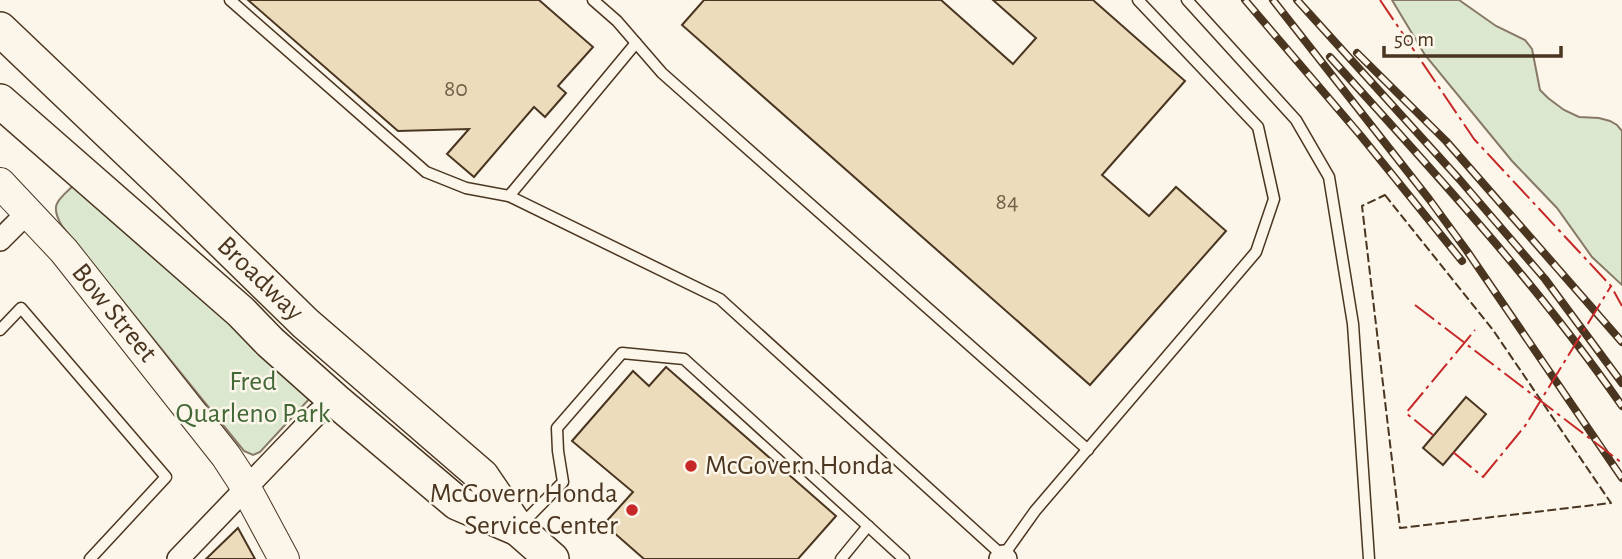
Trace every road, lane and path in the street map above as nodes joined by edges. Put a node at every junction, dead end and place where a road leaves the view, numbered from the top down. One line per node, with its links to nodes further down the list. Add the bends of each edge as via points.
1 (230, 0): 9 (lane, via 426,172 466,188)
2 (593, 0): 6 (lane)
3 (1138, 0): 14 (lane, via 1258,127 1274,200 1256,252)
4 (1188, 0): 25 (lane, via 1296,120 1329,177 1353,324)
5 (0, 29): 17 (main road, Broadway, via 305,323 482,476)
6 (636, 43): 9 (lane); 14 (lane, via 662,73)
7 (0, 101): 13 (main road, Broadway, via 241,312)
8 (0, 183): 10 (main road, Bow Street)
9 (509, 195): 18 (lane, via 720,299)
10 (28, 212): 11 (street); 15 (main road, Bow Street, via 104,300 226,456)
11 (0, 240)
12 (0, 330): 19 (lane, via 21,308 166,477)
13 (335, 401): 15 (street, via 317,414); 17 (main road, Broadway, via 457,503)
14 (1088, 450): 18 (lane, via 1035,511)
15 (246, 490): 20 (street); 21 (main road, Bow Street)
16 (868, 526): 17 (lane, via 684,359 622,353 557,428 563,482); 23 (lane); 24 (lane)
17 (518, 529): 22 (main road, Broadway)
18 (1003, 558)
19 (90, 559)
20 (178, 559)
21 (284, 559)
22 (552, 559)
23 (841, 559)
24 (904, 559)
25 (1369, 559)

